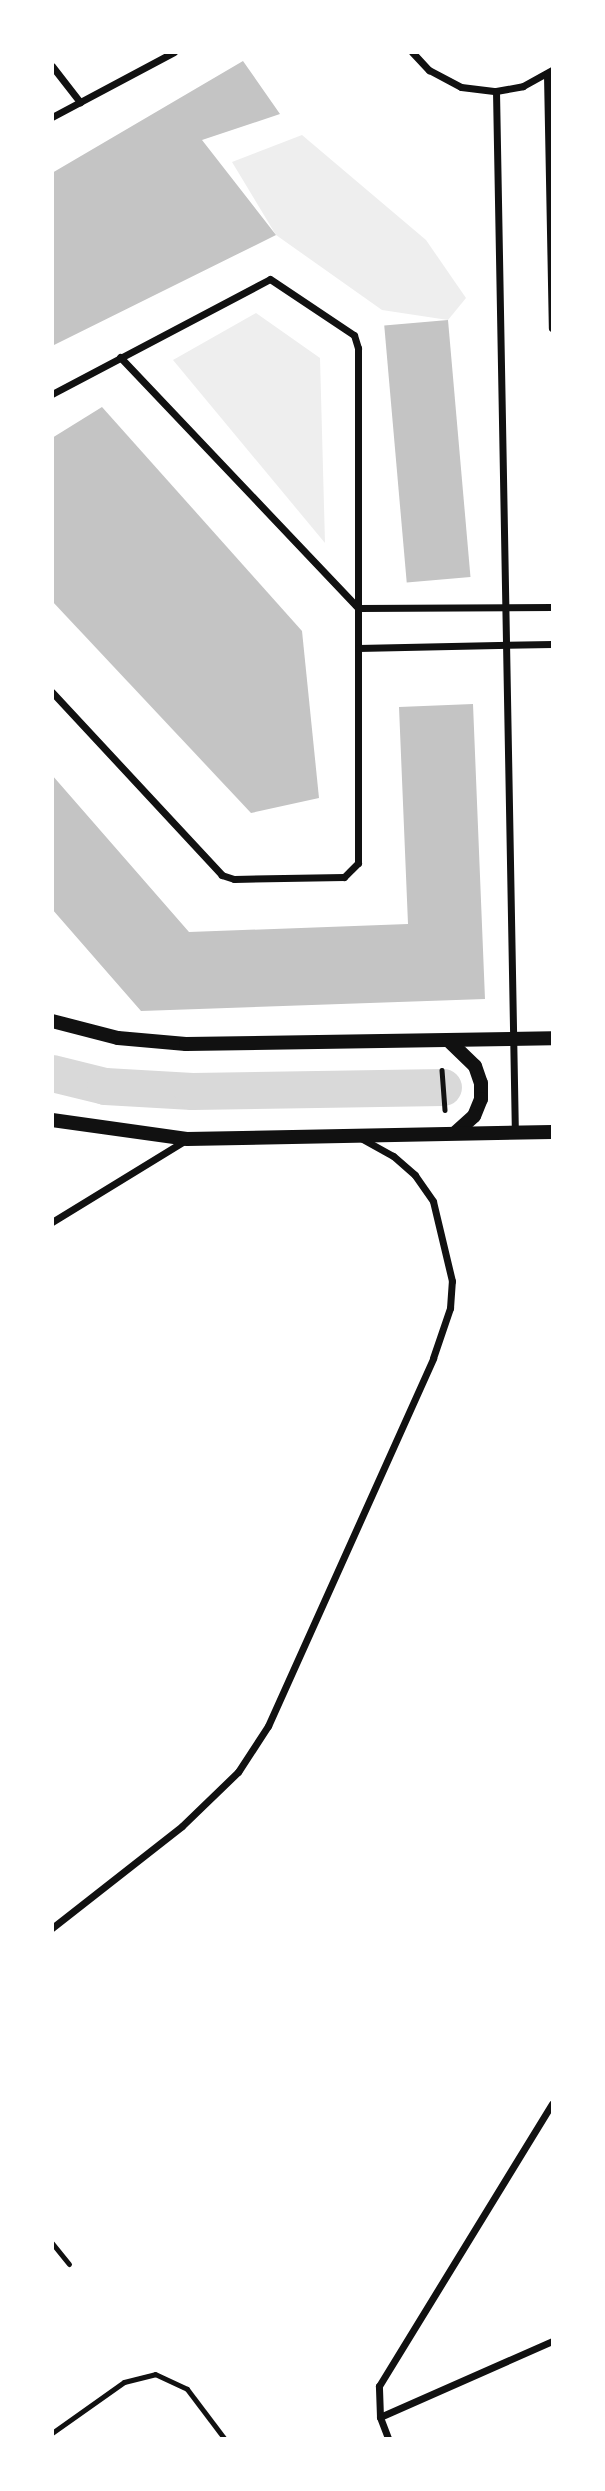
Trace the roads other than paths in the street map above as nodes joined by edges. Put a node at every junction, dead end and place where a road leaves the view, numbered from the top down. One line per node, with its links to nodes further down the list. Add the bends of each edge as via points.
1 (174, 52): 6 (street)
2 (412, 52): 5 (street, via 429,70 461,87)
3 (52, 65): 6 (street)
4 (550, 72): 5 (street, via 523,86); 8 (street)
5 (496, 91): 11 (street)
6 (80, 102): 7 (street)
7 (52, 117)
8 (552, 328)
9 (120, 357): 10 (street); 13 (street); 13 (street, via 270,279 347,327 358,348)
10 (52, 394)
11 (506, 607): 12 (street); 13 (street); 15 (street)
12 (552, 607)
13 (358, 608): 16 (street)
14 (552, 644): 15 (street)
15 (506, 645): 16 (street); 21 (street)
16 (358, 648): 17 (street, via 360,853 353,872 344,877 234,879 222,875)
17 (52, 692)
18 (52, 1021): 20 (main road, via 118,1038 186,1044)
19 (552, 1038): 21 (main road)
20 (449, 1041): 21 (main road); 25 (main road, via 475,1066 481,1083 474,1116)
21 (510, 1047): 23 (street)
22 (52, 1119): 27 (main road)
23 (514, 1126): 24 (main road); 25 (main road)
24 (552, 1132)
25 (455, 1133): 26 (main road)
26 (354, 1135): 27 (main road); 29 (street, via 393,1156 415,1175 433,1201 452,1281 450,1308 433,1358 268,1726 238,1772 182,1826)
27 (187, 1139): 28 (street)
28 (52, 1222)
29 (52, 1928)
30 (552, 2104): 32 (street)
31 (552, 2112): 32 (street)
32 (543, 2116): 36 (street, via 379,2386)
33 (52, 2243): 34 (lane)
34 (69, 2264)
35 (552, 2341): 36 (street)
36 (380, 2417): 39 (street)
37 (52, 2433): 38 (lane, via 124,2382 155,2374 187,2389)
38 (225, 2438)
39 (388, 2438)

